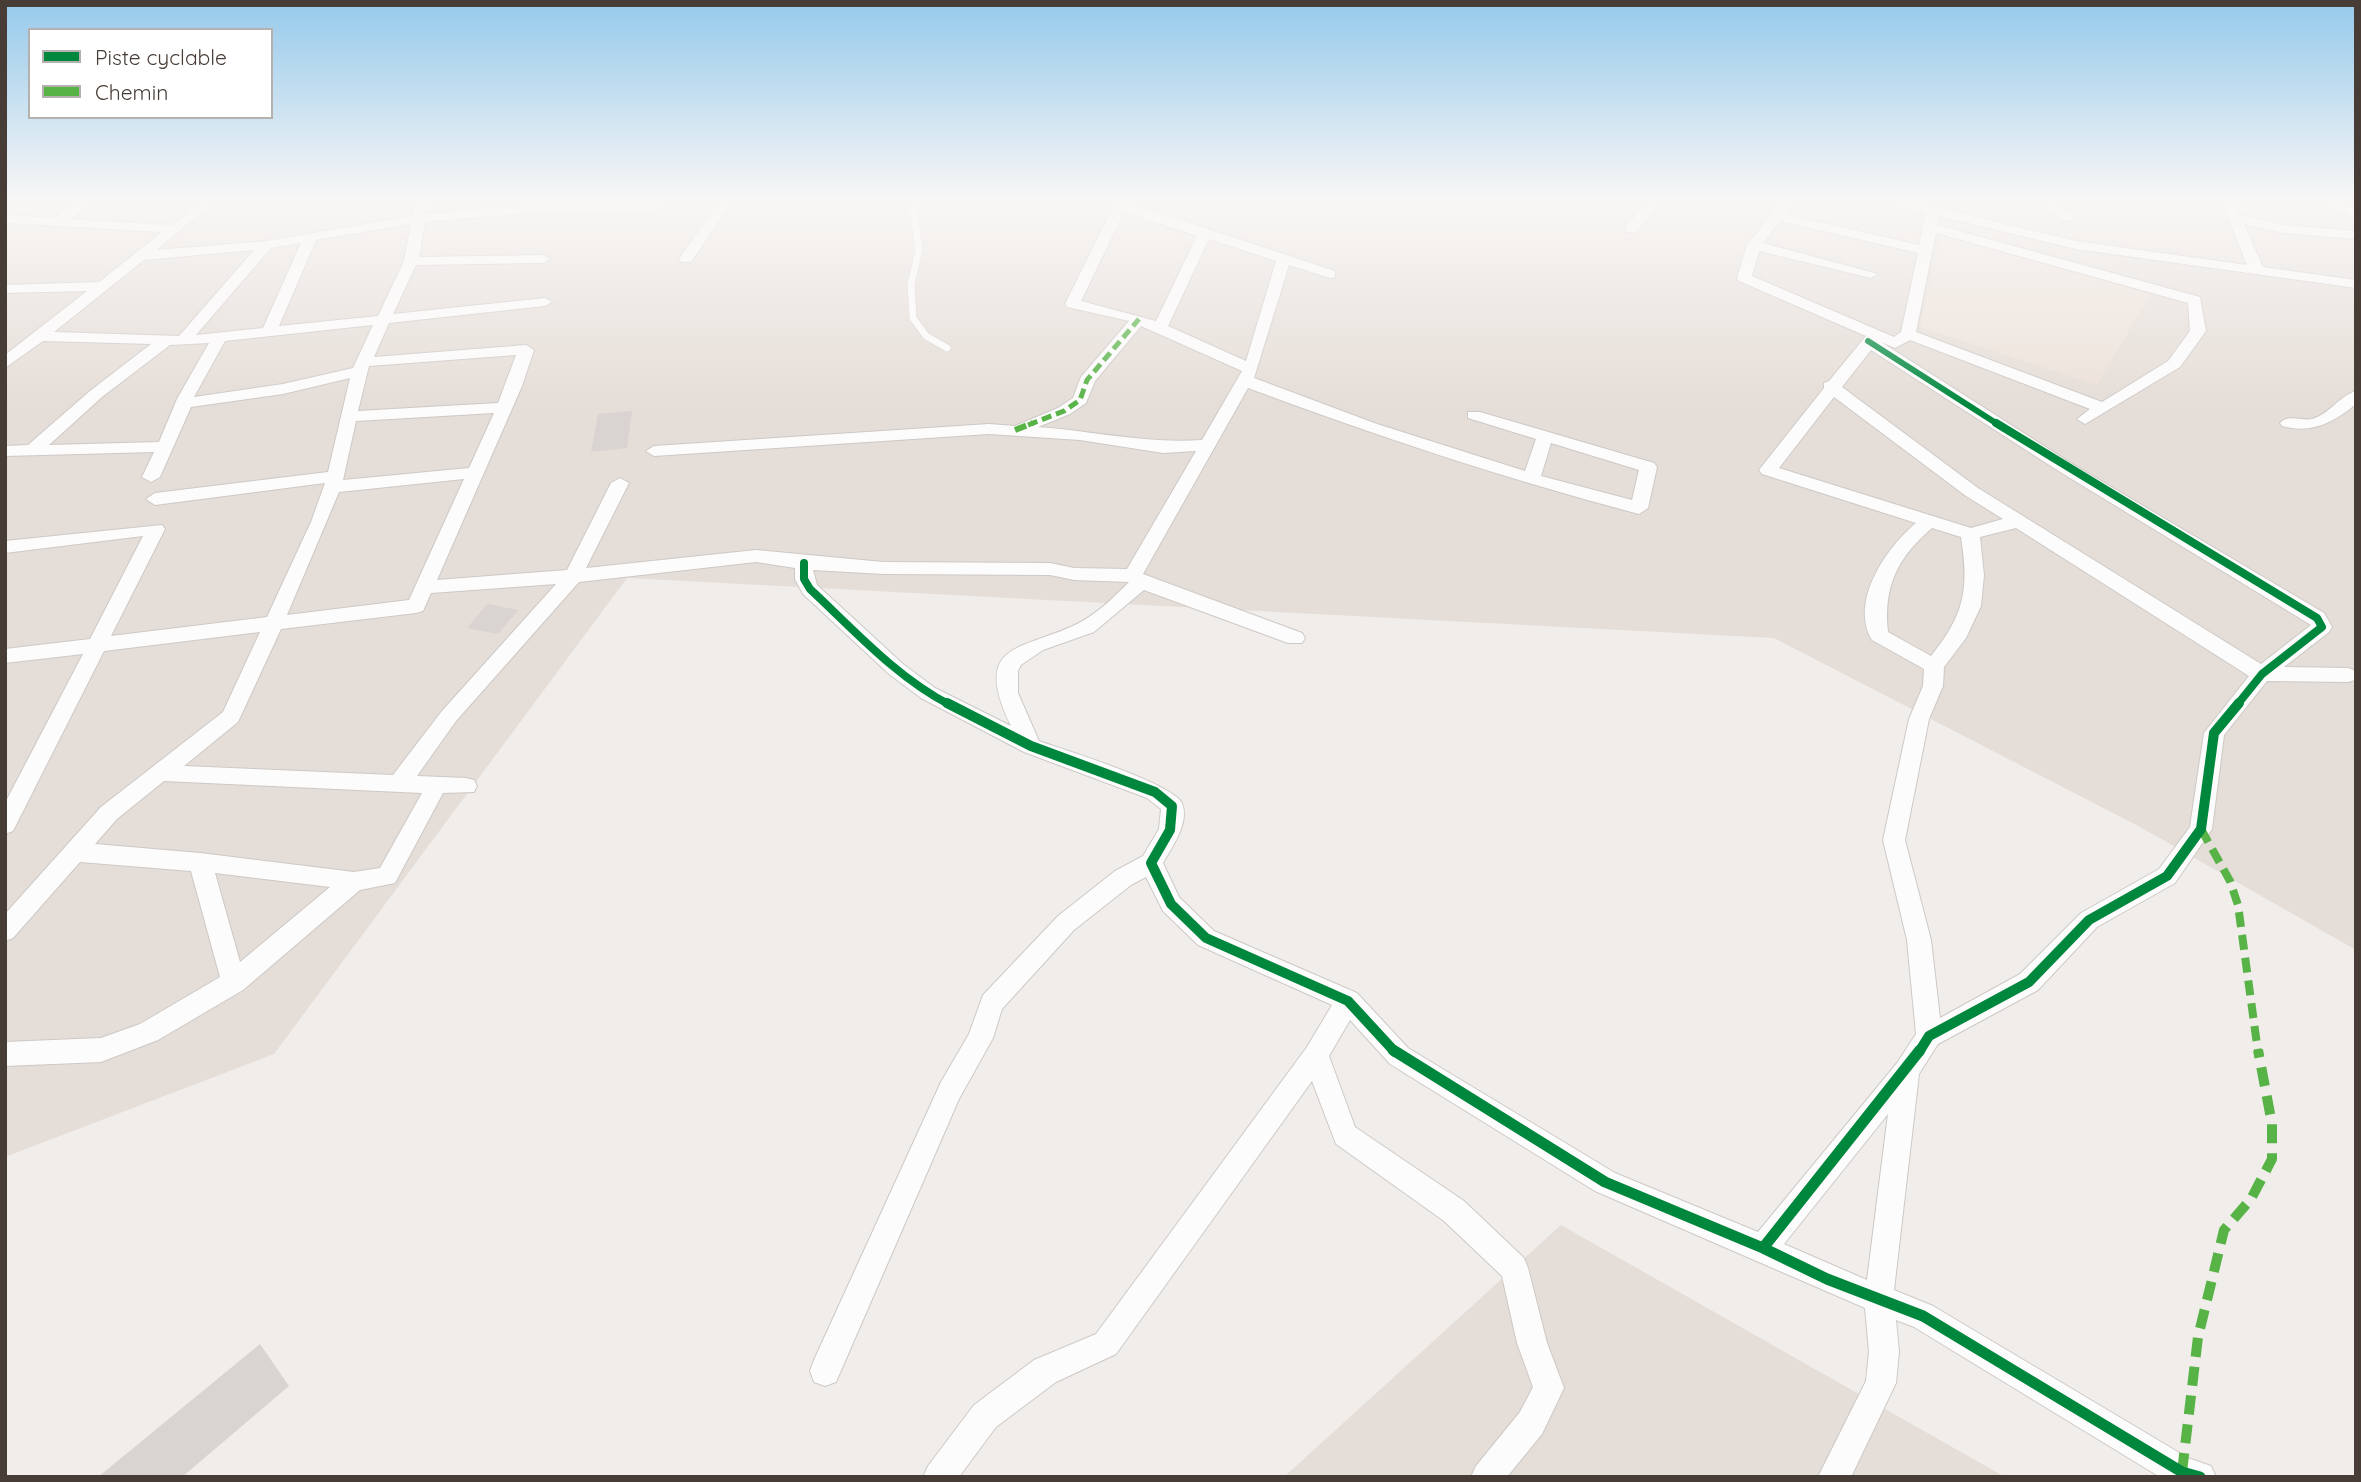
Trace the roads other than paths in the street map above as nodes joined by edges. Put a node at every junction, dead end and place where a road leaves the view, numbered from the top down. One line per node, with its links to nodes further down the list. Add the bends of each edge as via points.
1 (127, 268): 20 (street)
2 (247, 268): 31 (street)
3 (297, 268): 26 (street)
4 (408, 268): 23 (street)
5 (915, 268): 33 (lane, via 913,318 926,336)
6 (1087, 268): 24 (street, via 1072,304)
7 (1189, 268): 25 (street)
8 (1281, 268): 36 (street)
9 (1309, 268): 16 (street)
10 (1747, 268): 30 (street, via 1744,278)
11 (1847, 268): 17 (street)
12 (1921, 268): 27 (street)
13 (2084, 268): 19 (street)
14 (2154, 268): 19 (street)
15 (2257, 268): 18 (street)
16 (1330, 274)
17 (1871, 274)
18 (2356, 284)
19 (2147, 285): 41 (street, via 2194,298 2198,331 2174,364)
20 (104, 286): 21 (street); 28 (street)
21 (5, 289)
22 (545, 302): 23 (street)
23 (386, 318): 26 (street); 35 (street)
24 (1139, 319): 25 (street); 46 (street, via 1087,380 1080,400)
25 (1160, 328): 36 (street)
26 (269, 332): 29 (street)
27 (1908, 334): 30 (street, via 1895,343); 41 (street)
28 (38, 336): 32 (street); 34 (street)
29 (220, 337): 31 (street); 39 (street)
30 (1871, 338): 37 (street); 72 (street, via 2063,466 2317,618 2322,627)
31 (183, 341): 32 (street)
32 (164, 342): 50 (street)
33 (947, 348)
34 (5, 363)
35 (362, 367): 39 (street, via 256,394); 40 (street, via 526,350); 43 (street)
36 (1247, 374): 48 (street); 54 (street, via 1371,428)
37 (1830, 386): 58 (street, via 1768,470); 59 (street, via 1972,492)
38 (2356, 396): 45 (street, via 2326,421 2308,426)
39 (185, 403): 49 (street)
40 (503, 408): 43 (street); 53 (street)
41 (2103, 408): 44 (street)
42 (1474, 415): 47 (street)
43 (348, 417): 55 (street)
44 (2085, 419)
45 (2288, 422)
46 (1015, 430): 48 (street, via 1163,448); 51 (street)
47 (1545, 437): 54 (street); 54 (street, via 1648,467 1639,508)
48 (1206, 445): 65 (street)
49 (165, 447): 50 (street); 57 (street, via 151,477 163,476)
50 (19, 451): 52 (street)
51 (654, 451)
52 (5, 465)
53 (474, 473): 55 (street); 66 (street)
54 (1531, 479)
55 (334, 482): 57 (street); 67 (street)
56 (620, 483): 64 (street)
57 (155, 499): 60 (street)
58 (1931, 520): 61 (street); 71 (street, via 1906,539 1885,565 1876,615 1879,635)
59 (2020, 522): 61 (street); 72 (street)
60 (144, 530): 62 (street); 69 (street, via 156,529)
61 (1970, 534): 71 (street, via 1976,567 1973,607 1963,631)
62 (5, 547)
63 (804, 563): 64 (street, via 756,555); 65 (street, via 943,570 1050,569); 74 (street, via 810,590 896,669 928,693)
64 (573, 576): 66 (street); 76 (street, via 449,716)
65 (1137, 578): 68 (street); 74 (street, via 1107,614 1084,629 1026,649 1009,669 1007,685)
66 (424, 587): 67 (street, via 416,606)
67 (274, 622): 69 (street); 75 (street, via 231,717)
68 (1295, 638)
69 (98, 643): 70 (street); 79 (street)
70 (5, 656)
71 (1934, 666): 87 (street, via 1933,686 1919,719 1894,840 1919,940)
72 (2262, 674): 73 (street); 87 (street, via 2214,733 2201,830 2167,876 2089,920 2029,982)
73 (2353, 678)
74 (1031, 746): 82 (street, via 1155,792 1172,806 1170,830)
75 (160, 773): 76 (street); 80 (street, via 109,813)
76 (399, 783): 77 (street)
77 (437, 785): 78 (street); 83 (street, via 387,876)
78 (466, 786)
79 (5, 825)
80 (75, 852): 81 (street); 84 (street)
81 (200, 862): 83 (street); 85 (street)
82 (1151, 863): 86 (street, via 1171,904 1206,938); 93 (street, via 1123,878 1066,923 992,1003 980,1038 950,1091)
83 (354, 881): 85 (street)
84 (5, 931)
85 (234, 982): 88 (street, via 149,1032 101,1050)
86 (1348, 1001): 89 (street); 91 (street, via 1399,1056 1605,1182)
87 (1929, 1036): 90 (street)
88 (5, 1054)
89 (1317, 1055): 95 (street, via 1106,1344 1045,1371 985,1416); 96 (street, via 1345,1135 1454,1211 1514,1268 1532,1343 1549,1388 1531,1423)
90 (1906, 1071): 91 (street); 92 (street)
91 (1763, 1248): 92 (street)
92 (1879, 1298): 94 (street, via 1923,1316); 97 (street, via 1884,1352 1881,1383)
93 (825, 1371)
94 (2188, 1475)
95 (939, 1477)
96 (1487, 1477)
97 (1834, 1477)

